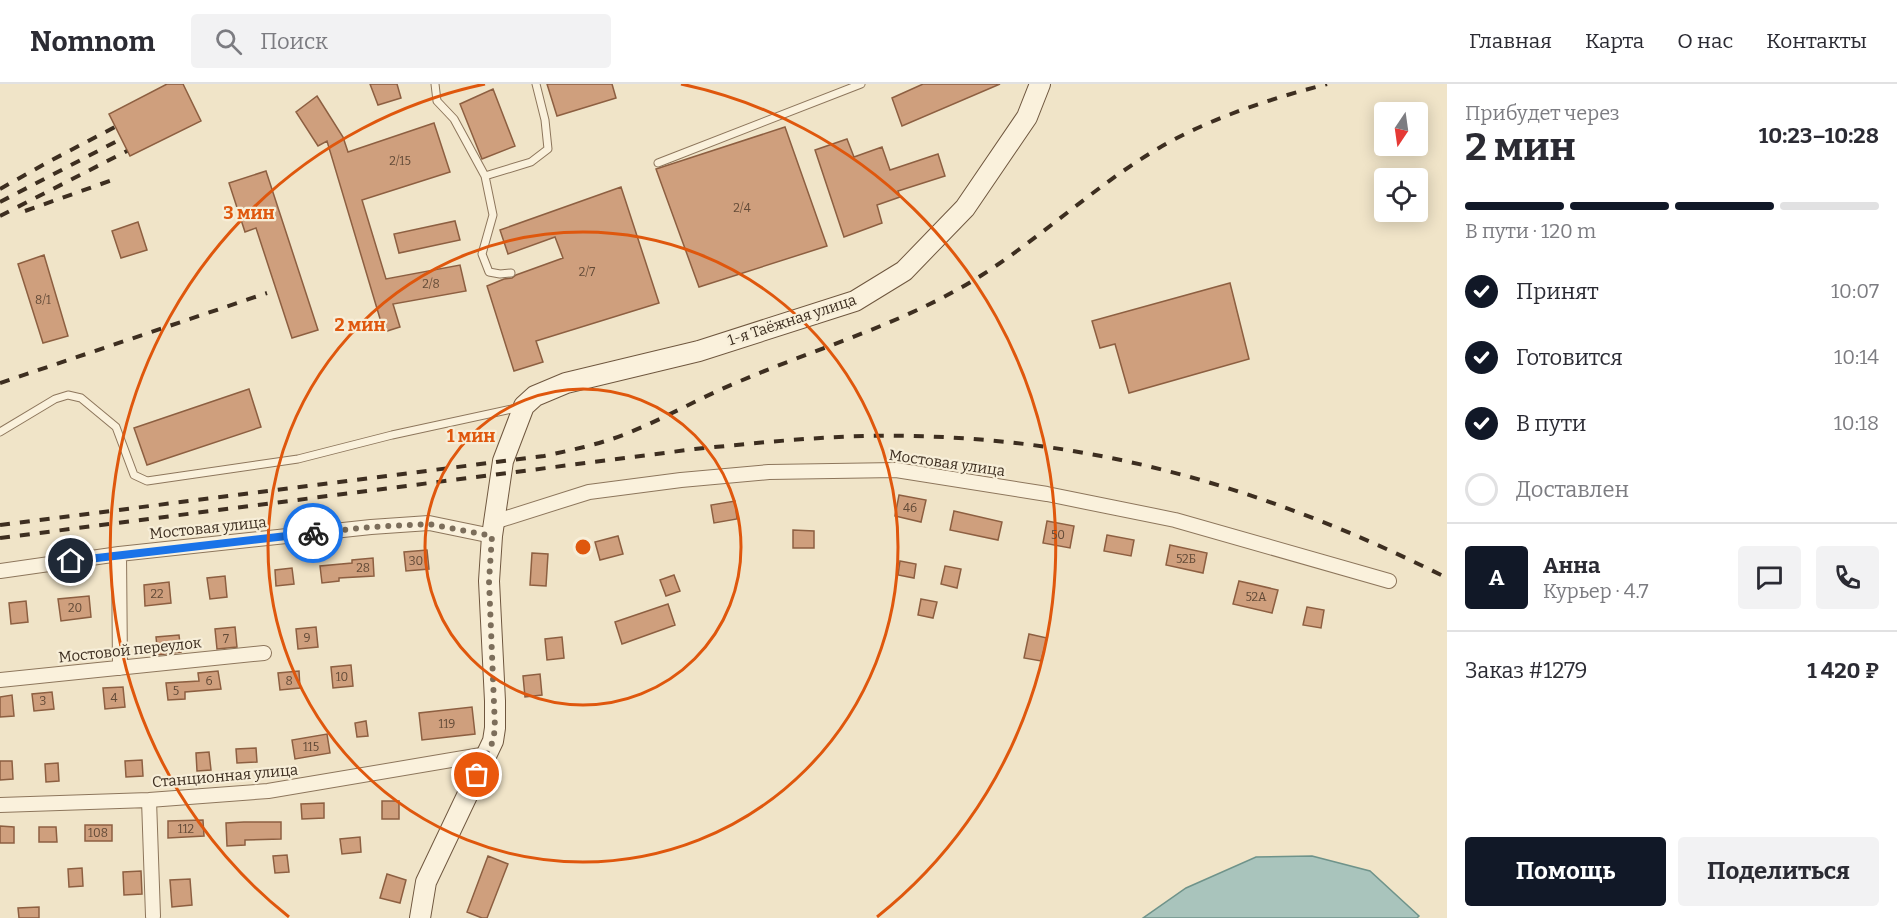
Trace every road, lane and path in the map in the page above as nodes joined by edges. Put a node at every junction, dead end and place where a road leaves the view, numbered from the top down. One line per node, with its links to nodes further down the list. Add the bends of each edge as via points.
1 (435, 84): 6 (lane, via 437,101 454,119)
2 (536, 84): 6 (lane, via 548,149 531,162)
3 (861, 84): 5 (lane)
4 (1040, 84): 8 (street, 1-я Таёжная улица, via 1027,117 965,208 904,271 855,301 699,351 566,384 535,396)
5 (658, 163)
6 (485, 177): 7 (lane, via 493,214 482,254 489,272)
7 (511, 273)
8 (524, 406): 9 (lane, via 298,459 147,481 134,475 116,427 81,398 55,399); 10 (street, via 503,461)
9 (0, 432)
10 (493, 529): 11 (street, Мостовая улица, via 429,524 371,527); 13 (street, Мостовая улица, via 589,492 768,472 896,470 1047,494 1175,520); 17 (street, via 489,581 495,728)
11 (119, 554): 12 (street, Мостовая улица); 15 (street)
12 (0, 571)
13 (1389, 581)
14 (264, 653): 15 (street, Мостовой переулок)
15 (120, 668): 16 (street, Мостовой переулок)
16 (0, 680)
17 (487, 754): 18 (street, Станционная улица, via 268,791); 21 (street, via 426,882)
18 (149, 800): 19 (street, Станционная улица); 20 (street)
19 (0, 805)
20 (153, 916)
21 (420, 918)

